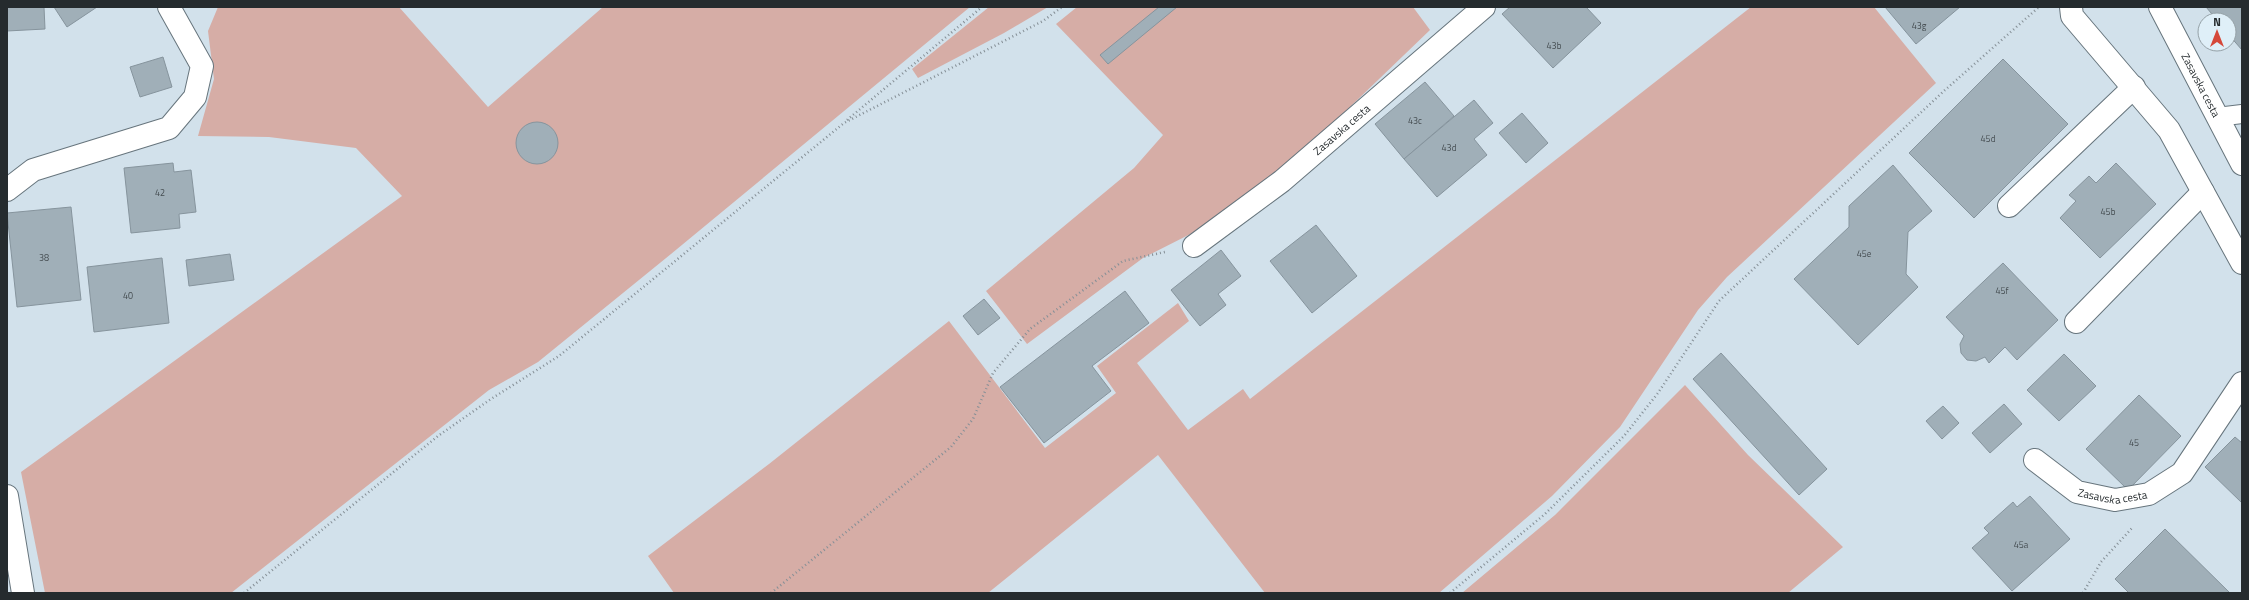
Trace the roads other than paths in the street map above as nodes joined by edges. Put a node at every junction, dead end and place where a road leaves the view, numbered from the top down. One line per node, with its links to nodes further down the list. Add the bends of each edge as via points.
1 (169, 7): 9 (street, via 202,66 195,97 169,128 34,170)
2 (1484, 7): 12 (street, Zasavska cesta, via 1282,181)
3 (2071, 7): 5 (street, via 2072,16)
4 (2160, 7): 7 (street, Zasavska cesta)
5 (2134, 87): 10 (street, via 2169,130); 11 (street)
6 (2242, 114): 7 (lane)
7 (2217, 117): 8 (street, Zasavska cesta)
8 (2242, 164)
9 (7, 190)
10 (2203, 192): 13 (street); 14 (street)
11 (2009, 206)
12 (1194, 246)
13 (2242, 263)
14 (2076, 322)
15 (2242, 383): 16 (street, Zasavska cesta, via 2182,473 2149,494 2115,500 2077,492)
16 (2035, 460)
17 (7, 496): 18 (street)
18 (23, 593)

